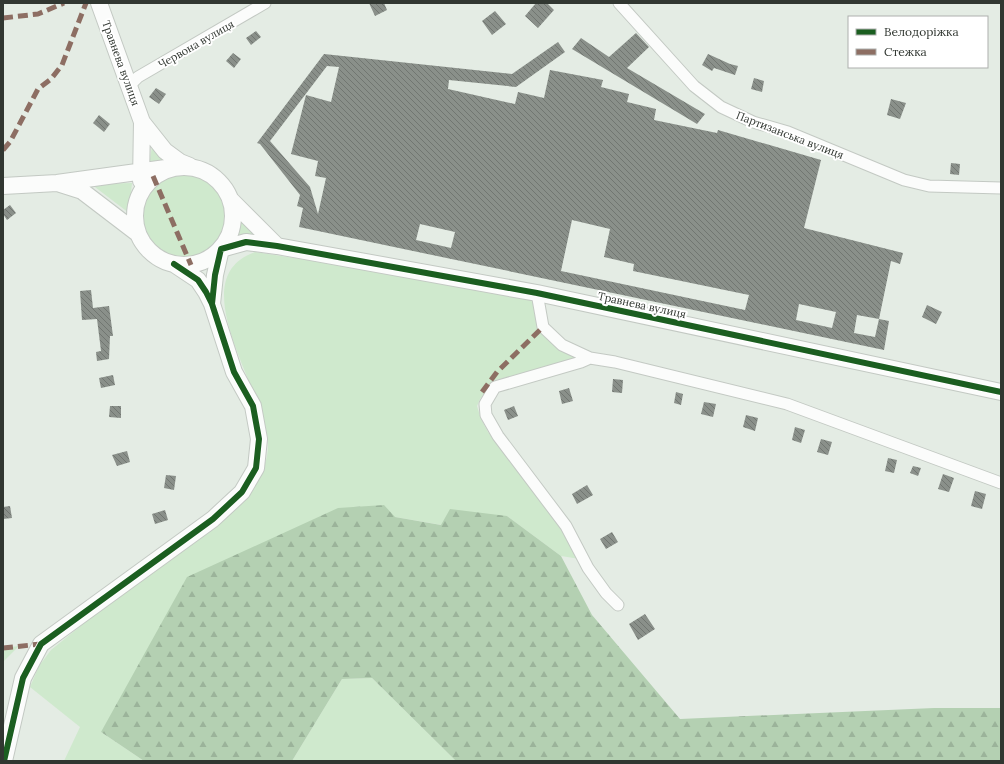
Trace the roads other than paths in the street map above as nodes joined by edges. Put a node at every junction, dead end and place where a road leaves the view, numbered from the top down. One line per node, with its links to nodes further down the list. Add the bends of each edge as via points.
1 (99, 3): 4 (street, Травнева вулиця)
2 (265, 3): 4 (street, Червона вулиця, via 138,77)
3 (622, 4): 11 (street, Партизанська вулиця, via 694,86 721,107 904,180 929,186)
4 (129, 86): 5 (street, Травнева вулиця)
5 (142, 122): 7 (street, via 165,150 180,162); 8 (street)
6 (173, 167): 7 (street); 8 (street); 12 (street, via 153,176)
7 (193, 167): 13 (street, via 209,173 219,181)
8 (142, 170): 9 (street); 12 (street)
9 (57, 183): 10 (street); 14 (street, via 82,191)
10 (3, 186)
11 (1001, 188)
12 (140, 193): 14 (street, via 134,216)
13 (231, 200): 15 (street); 16 (street, via 233,223)
14 (137, 233): 17 (street, via 146,248 159,259)
15 (277, 246): 16 (street, Травнева вулиця, via 246,242); 18 (street, Травнева вулиця)
16 (221, 249): 17 (street, via 211,258 201,262 191,265); 19 (street)
17 (174, 264): 19 (street, via 198,280)
18 (537, 294): 20 (street, via 543,327 562,345); 21 (street, Травнева вулиця)
19 (212, 304): 24 (street, via 234,372 253,406 259,439 256,468 242,492 213,519 41,644 23,678)
20 (590, 358): 22 (street, via 788,404); 23 (street, via 495,387 485,404 486,415 498,436 566,526 597,582)
21 (1001, 392)
22 (1001, 482)
23 (618, 606)
24 (4, 761)

